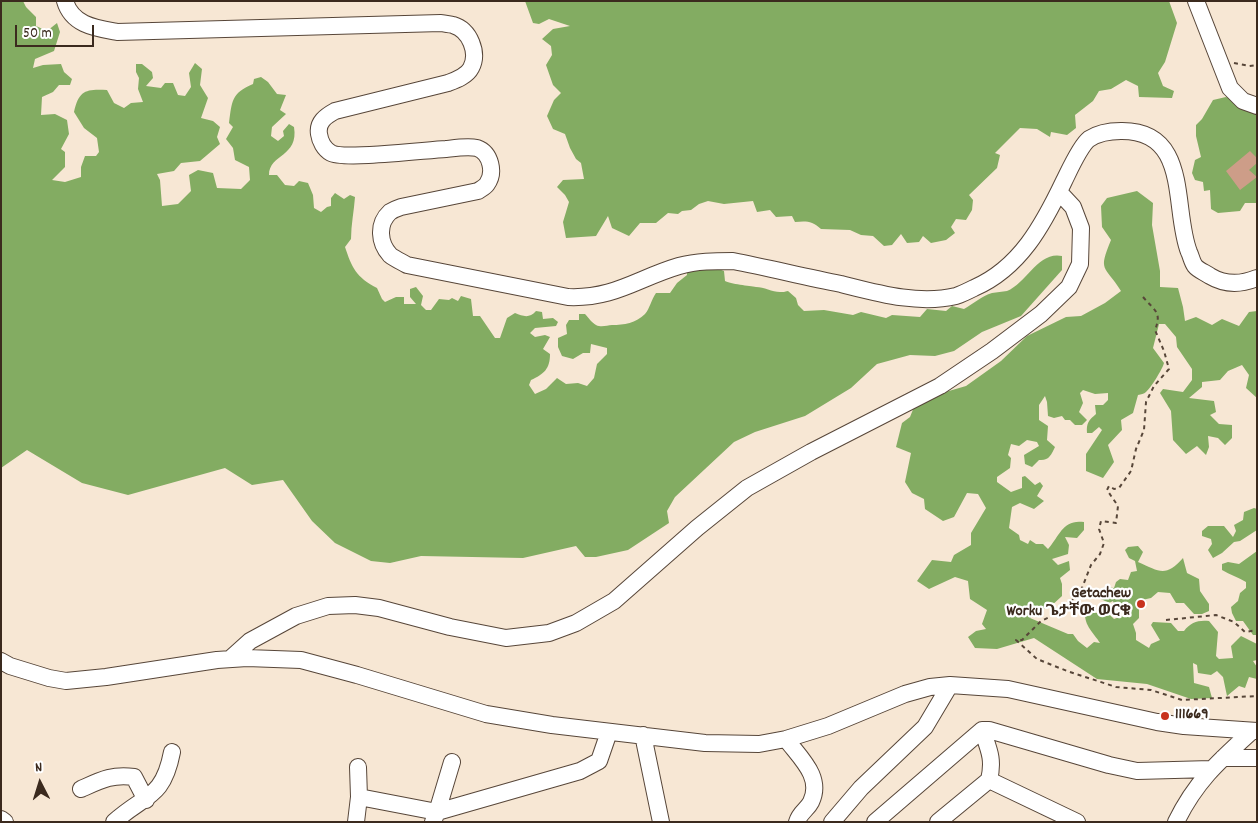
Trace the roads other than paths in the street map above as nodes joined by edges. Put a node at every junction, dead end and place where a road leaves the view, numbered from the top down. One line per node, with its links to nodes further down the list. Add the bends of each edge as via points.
1 (65, 1): 4 (street, via 68,11 89,27 117,32 455,25 468,35 473,47 471,70 448,83 335,111 323,118 318,129 320,141 331,153 351,156 477,148 491,164 492,174 487,184 467,195 401,207 390,212 383,222 382,244 391,255 407,265 568,297 607,294 679,266 733,261 897,297 929,299 956,296 985,284 1010,266 1032,240)
2 (1196, 1): 3 (street, via 1230,88 1243,101)
3 (1257, 106)
4 (1059, 192): 5 (street, via 1073,161 1088,140 1108,131 1143,134 1160,144 1173,164 1185,242 1194,266 1221,283 1247,283); 6 (street, via 1073,206 1081,228 1080,264 1069,287 1041,314 940,386 748,488 614,601 576,623 549,633 506,638 378,608 328,606 296,616 250,641)
5 (1257, 278)
6 (230, 659): 7 (street, via 66,681); 11 (street, via 301,660 486,714)
7 (1, 662)
8 (950, 685): 10 (street, via 1008,690 1157,722); 13 (street, via 905,694 828,726); 30 (street, via 925,727 860,788)
9 (982, 730): 17 (street, via 1137,771); 19 (street, via 991,754); 31 (street)
10 (1254, 731): 17 (street)
11 (609, 732): 12 (street); 23 (street, via 599,761 580,771)
12 (643, 735): 13 (street, via 705,743 759,744); 28 (street)
13 (786, 739): 29 (street, via 814,776 811,803)
14 (172, 752): 22 (street, via 160,787)
15 (1257, 758): 17 (street)
16 (452, 762): 23 (street)
17 (1217, 763): 34 (street, via 1189,796)
18 (358, 767): 21 (street)
19 (990, 780): 32 (street); 33 (street)
20 (81, 789): 22 (street, via 104,778 134,777)
21 (359, 797): 23 (street); 27 (street)
22 (146, 800): 26 (street)
23 (435, 817)
24 (1, 819): 25 (street)
25 (4, 822)
26 (114, 822)
27 (356, 822)
28 (661, 822)
29 (797, 822)
30 (832, 822)
31 (875, 822)
32 (938, 822)
33 (1077, 822)
34 (1176, 822)

